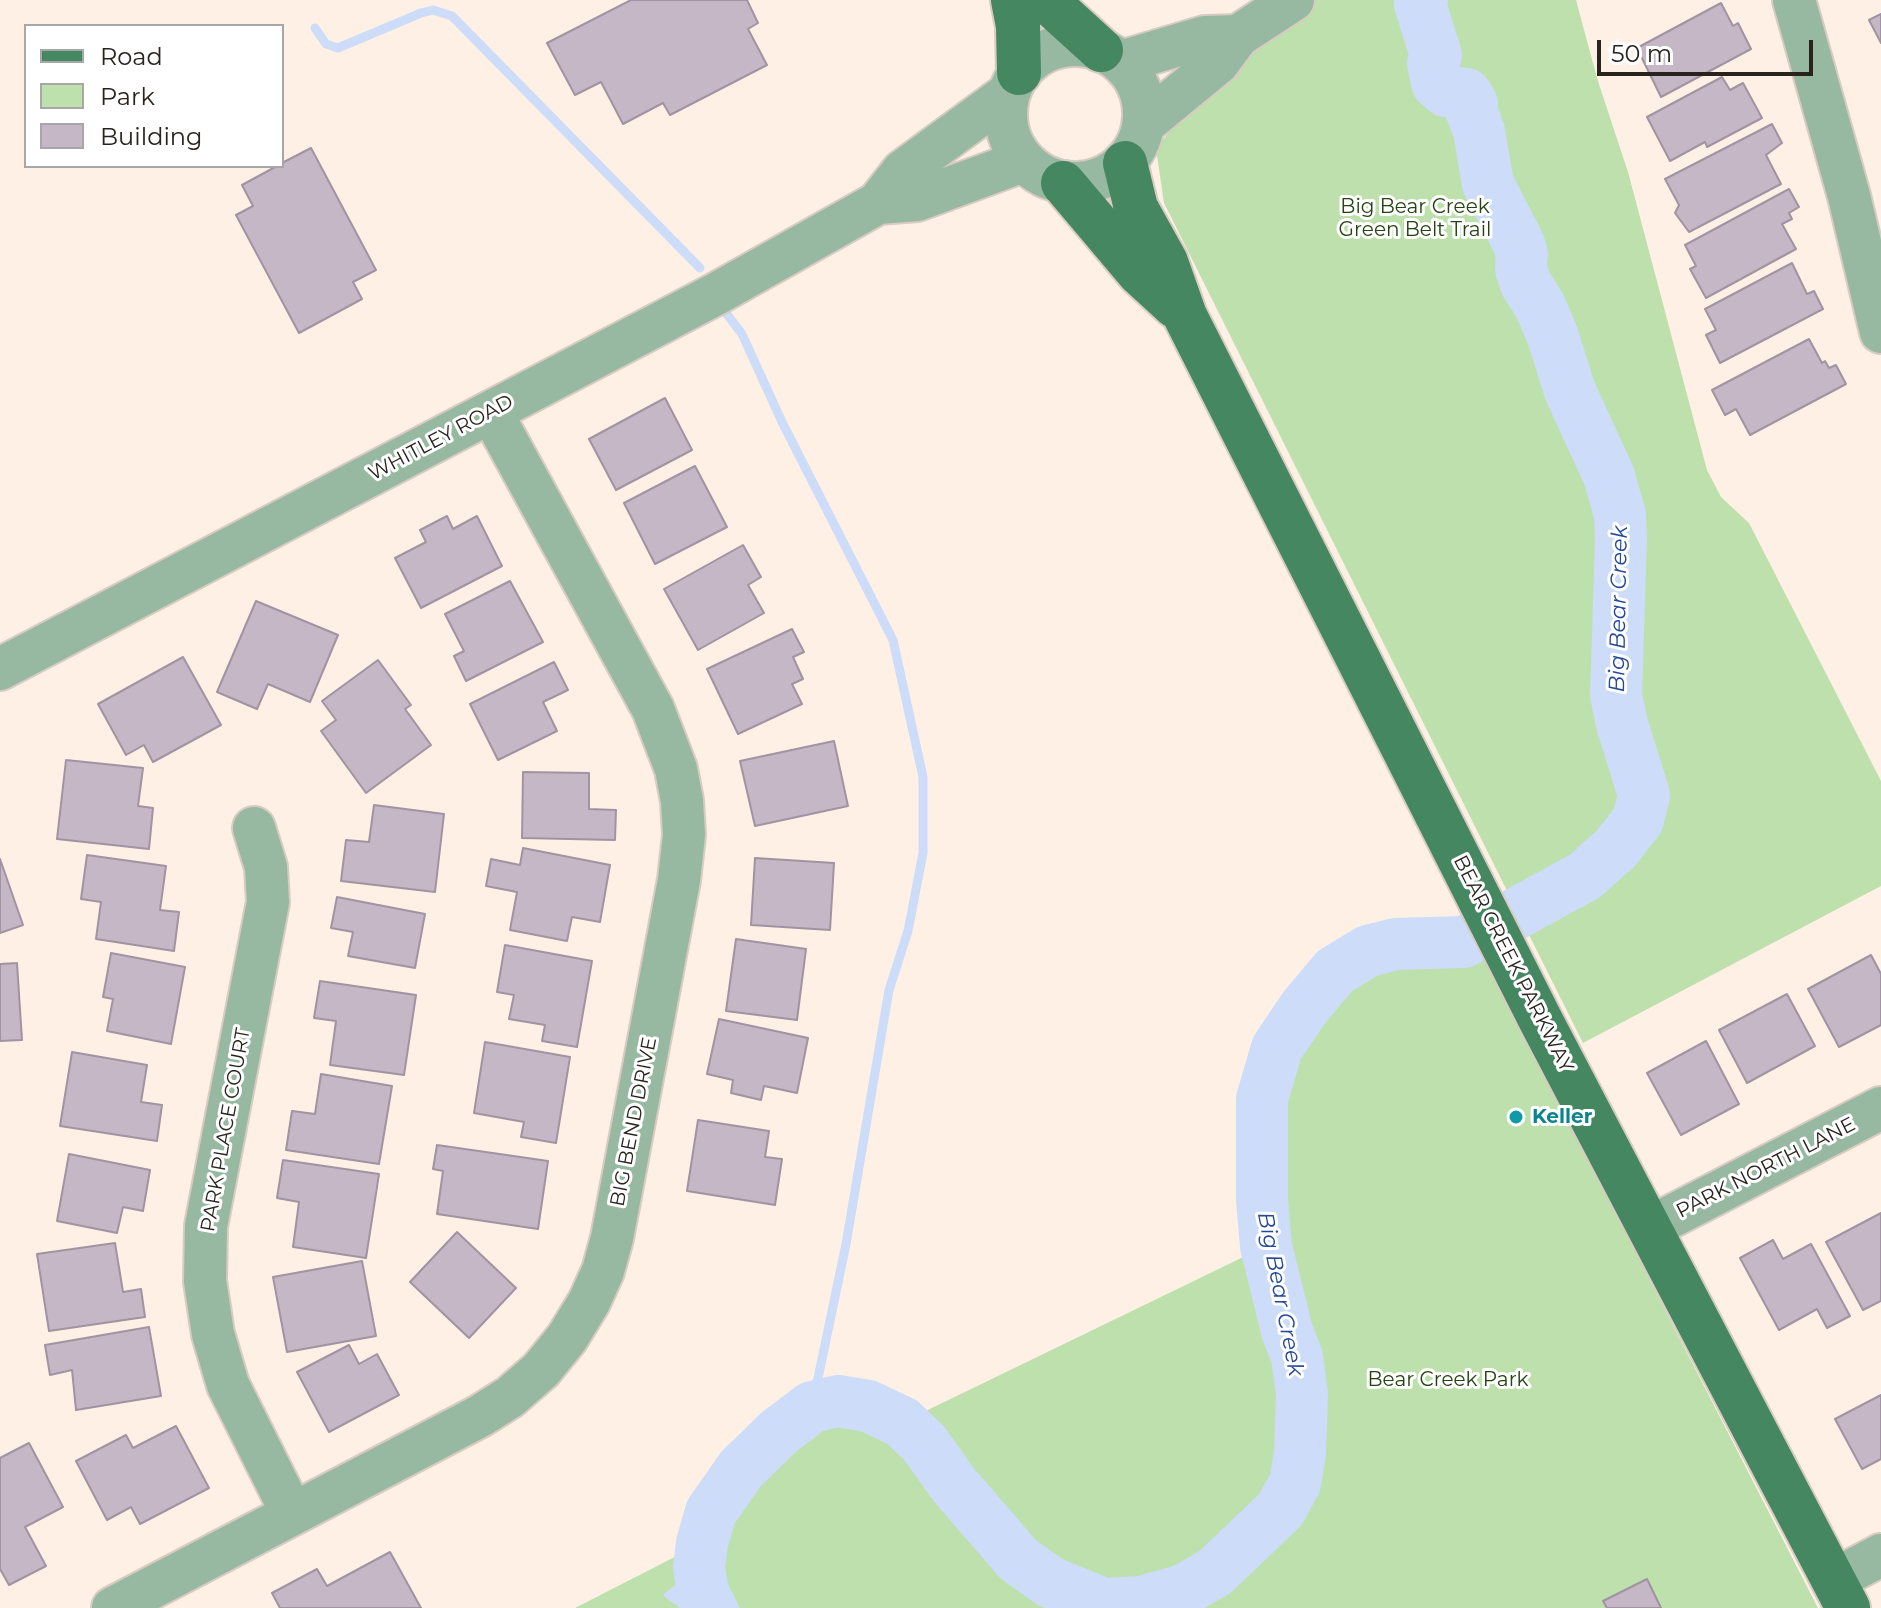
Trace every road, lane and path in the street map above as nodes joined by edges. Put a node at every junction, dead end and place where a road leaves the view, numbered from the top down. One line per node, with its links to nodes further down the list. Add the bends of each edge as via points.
1 (1013, 0): 7 (main road, via 1018,26)
2 (1046, 0): 6 (main road)
3 (1293, 0): 5 (street)
4 (1794, 0): 12 (street)
5 (1238, 36): 6 (street, via 1205,37); 8 (street, via 1218,63)
6 (1111, 56): 7 (street, via 1079,45 1057,47 1036,57); 8 (street, via 1135,79)
7 (1014, 84): 9 (street, via 1005,117); 13 (street, WHITLEY ROAD, via 903,171)
8 (1145, 123): 10 (street)
9 (1023, 161): 11 (street); 13 (street, WHITLEY ROAD, via 917,200)
10 (1125, 163): 11 (street, via 1086,183); 14 (main road, BEAR CREEK PARKWAY, via 1136,208 1166,262)
11 (1063, 183): 14 (main road, BEAR CREEK PARKWAY, via 1139,273)
12 (1865, 192): 15 (street)
13 (878, 203): 16 (street, WHITLEY ROAD)
14 (1185, 316): 20 (main road, BEAR CREEK PARKWAY)
15 (1881, 332)
16 (491, 412): 17 (street, WHITLEY ROAD); 21 (street, BIG BEND DRIVE, via 666,738 683,824 677,894 612,1238 579,1321 541,1370 495,1407)
17 (0, 669)
18 (254, 828): 21 (street, PARK PLACE COURT, via 266,867 268,902 206,1226 205,1281 228,1385)
19 (1881, 1108): 20 (street, PARK NORTH LANE)
20 (1651, 1227): 23 (main road, BEAR CREEK PARKWAY)
21 (292, 1513): 24 (street, BIG BEND DRIVE)
22 (1881, 1555): 23 (street)
23 (1841, 1594)
24 (113, 1608)

